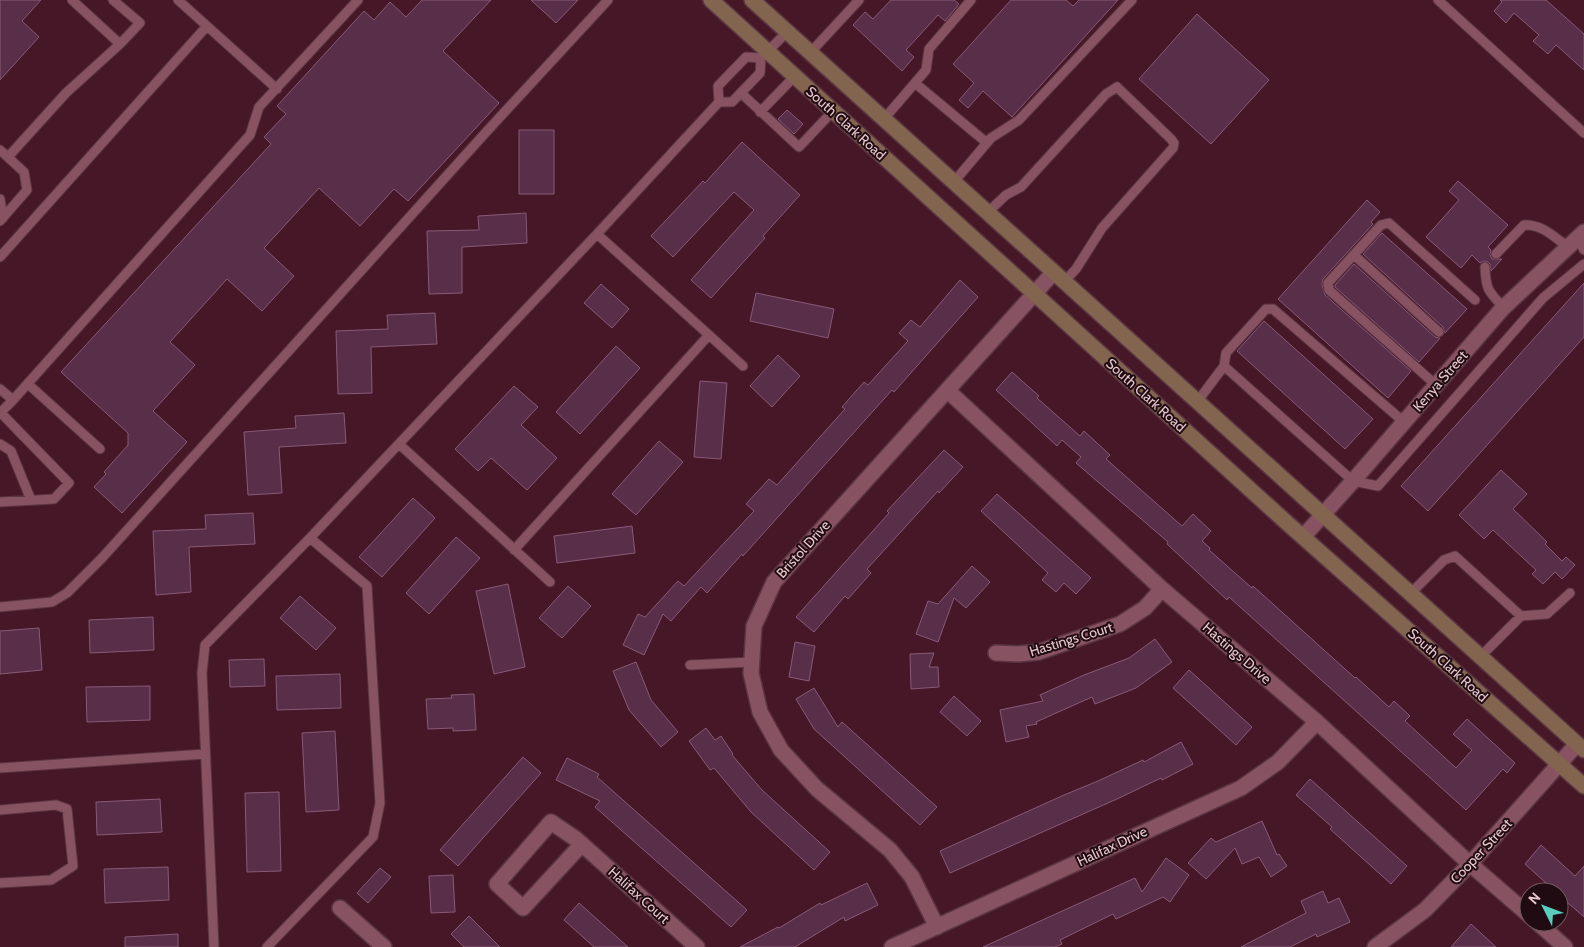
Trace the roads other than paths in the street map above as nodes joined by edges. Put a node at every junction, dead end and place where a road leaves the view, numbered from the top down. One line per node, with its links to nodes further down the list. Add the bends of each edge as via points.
1 (72, 0): 14 (lane)
2 (113, 0): 14 (lane, via 140,23)
3 (178, 0): 12 (lane)
4 (358, 0): 19 (lane)
5 (608, 0): 70 (lane, via 67,593 52,602)
6 (711, 0): 16 (main road, South Clark Road)
7 (752, 0): 13 (main road, South Clark Road)
8 (859, 0): 15 (lane)
9 (971, 0): 18 (lane, via 929,49 926,70)
10 (1132, 0): 26 (lane, via 1019,120)
11 (1438, 0): 25 (lane)
12 (207, 26): 19 (lane); 37 (lane)
13 (787, 32): 15 (main road, South Clark Road); 16 (lane)
14 (120, 44): 28 (lane, via 66,93)
15 (810, 53): 24 (main road, South Clark Road)
16 (764, 54): 17 (main road, South Clark Road); 20 (lane, via 760,73); 21 (lane, via 746,57 718,86)
17 (794, 76): 22 (main road, South Clark Road); 23 (lane)
18 (915, 83): 24 (lane); 26 (lane)
19 (276, 89): 48 (lane, via 260,107 250,135)
20 (741, 93): 21 (lane, via 732,102); 23 (lane)
21 (719, 102): 33 (lane)
22 (833, 111): 23 (lane, via 799,147); 41 (main road, South Clark Road)
23 (760, 112)
24 (884, 120): 29 (main road, South Clark Road)
25 (1584, 133)
26 (987, 143): 29 (lane)
27 (0, 150): 28 (lane)
28 (8, 157): 32 (lane, via 24,172 28,190)
29 (953, 183): 31 (main road, South Clark Road)
30 (0, 199): 32 (lane)
31 (987, 213): 40 (main road, South Clark Road); 40 (lane, via 1006,195 1021,187 1106,94 1118,88 1171,138 1173,148 1102,228 1076,269)
32 (1, 219)
33 (597, 234): 45 (lane); 57 (lane)
34 (1578, 242): 35 (lane, via 1540,227 1524,225); 43 (street, Kenya Street)
35 (1496, 254)
36 (1354, 255): 42 (lane, via 1381,225 1389,223); 44 (lane); 49 (lane, via 1328,283 1329,290)
37 (0, 257)
38 (1584, 264): 59 (lane, via 1543,298 1378,486)
39 (1485, 267): 43 (lane, via 1486,285)
40 (1058, 278): 41 (street, Bristol Drive); 53 (main road, South Clark Road)
41 (1034, 293): 51 (street, Bristol Drive); 63 (main road, South Clark Road)
42 (1474, 300)
43 (1504, 308): 49 (street, Kenya Street)
44 (1439, 332)
45 (709, 335): 46 (lane); 65 (lane)
46 (743, 366)
47 (1224, 366): 53 (lane); 55 (lane, via 1226,353 1266,309 1273,309); 59 (lane)
48 (28, 384): 52 (lane); 58 (lane)
49 (1436, 385): 55 (street, Kenya Street)
50 (0, 389): 52 (lane)
51 (946, 390): 67 (street, Hastings Drive); 74 (street, Bristol Drive, via 774,582 754,626)
52 (13, 400): 54 (lane)
53 (1197, 402): 62 (main road, South Clark Road)
54 (1, 413): 60 (lane, via 70,483 54,499)
55 (1404, 422): 59 (street, Kenya Street)
56 (0, 444): 60 (lane, via 10,451)
57 (399, 444): 64 (lane); 65 (lane)
58 (100, 448)
59 (1354, 481): 62 (street, Kenya Street)
60 (31, 500): 61 (lane)
61 (0, 502)
62 (1323, 516): 63 (street, Kenya Street); 69 (main road, South Clark Road)
63 (1303, 537): 79 (main road, South Clark Road)
64 (310, 538): 78 (lane, via 206,645 202,673); 91 (lane, via 367,586 380,803 373,837)
65 (514, 550): 66 (lane)
66 (550, 582)
67 (1162, 589): 72 (street, Hastings Court, via 1145,608 1120,624 1038,652); 76 (street, Hastings Drive)
68 (1570, 593): 71 (lane, via 1547,614)
69 (1410, 594): 71 (lane, via 1444,560 1455,556); 73 (main road, South Clark Road)
70 (0, 607)
71 (1521, 616): 73 (lane)
72 (996, 653)
73 (1480, 657): 77 (main road, South Clark Road)
74 (751, 662): 75 (lane); 88 (street, Bristol Drive, via 760,712 781,750 817,789 890,850 912,876)
75 (690, 665)
76 (1316, 722): 84 (street, Hastings Drive); 88 (street, Halifax Drive, via 1278,762 1240,788)
77 (1581, 747): 79 (street, Cooper Street)
78 (205, 754): 80 (lane); 90 (lane)
79 (1560, 764): 81 (main road, South Clark Road); 84 (street, Cooper Street)
80 (0, 768)
81 (1584, 786)
82 (0, 810): 85 (lane, via 56,805 67,809 73,866 51,880)
83 (582, 844): 83 (street, Halifax Court, via 523,908 497,884 551,822); 93 (street, Halifax Court)
84 (1470, 864): 86 (street, Hastings Drive); 95 (street, Cooper Street, via 1425,910)
85 (0, 883)
86 (1519, 906)
87 (340, 908): 92 (street)
88 (937, 927): 94 (street, Halifax Drive)
89 (1548, 932): 96 (street)
90 (214, 947)
91 (266, 947)
92 (384, 947)
93 (696, 947)
94 (892, 947)
95 (1375, 947)
96 (1565, 947)

